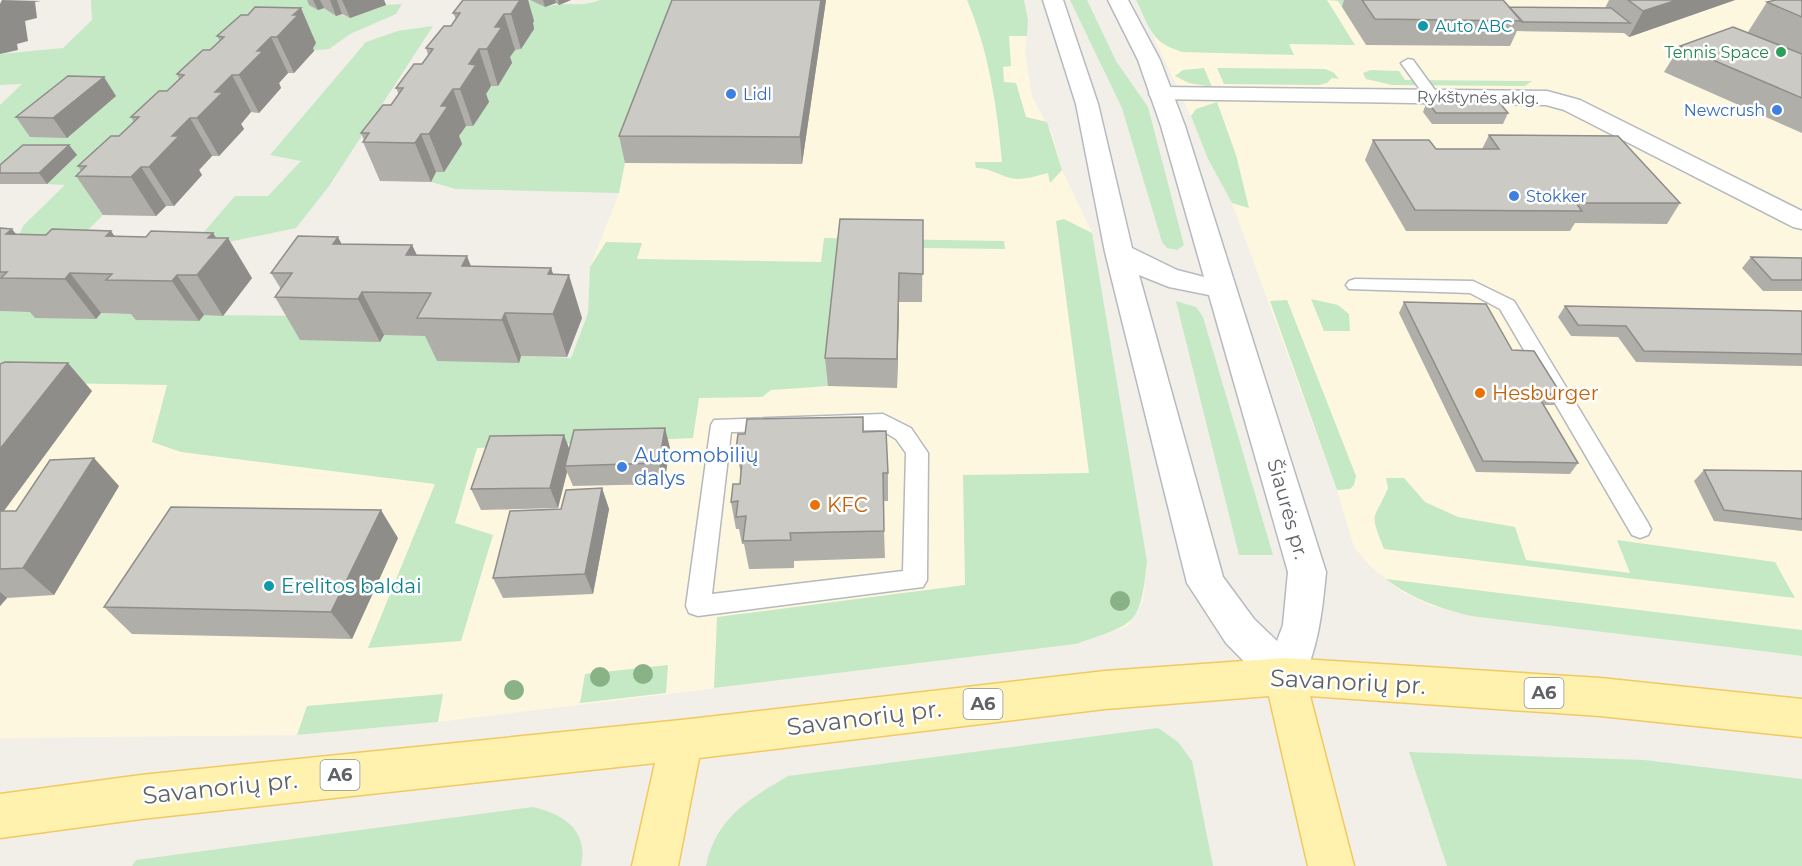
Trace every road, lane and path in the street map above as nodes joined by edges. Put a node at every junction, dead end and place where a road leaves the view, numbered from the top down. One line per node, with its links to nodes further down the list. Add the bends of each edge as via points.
1 (1053, 0): 7 (main road, via 1087,104)
2 (1118, 0): 4 (main road, Šiaurės pr., via 1149,60)
3 (1408, 63): 5 (lane)
4 (1161, 94): 5 (main road, Rykštynės aklg.); 9 (main road, Šiaurės pr.)
5 (1432, 96): 6 (main road, Rykštynės aklg., via 1547,98 1572,105)
6 (1802, 221)
7 (1119, 252): 9 (main road, via 1148,270 1176,280); 12 (main road, via 1206,583 1240,631)
8 (1355, 285): 10 (lane, via 1473,286 1507,305)
9 (1220, 287): 12 (main road, Šiaurės pr., via 1307,573 1302,625)
10 (1640, 529)
11 (915, 580): 11 (lane, via 917,453 913,440 882,422 721,425 698,606)
12 (1285, 676): 13 (main road, Savanorių pr. / A6, via 1600,697); 14 (main road, Savanorių pr. / A6, via 1105,690); 17 (main road)
13 (1802, 718)
14 (681, 740): 15 (main road, Savanorių pr. / A6, via 141,797); 16 (main road)
15 (0, 816)
16 (655, 866)
17 (1331, 866)

